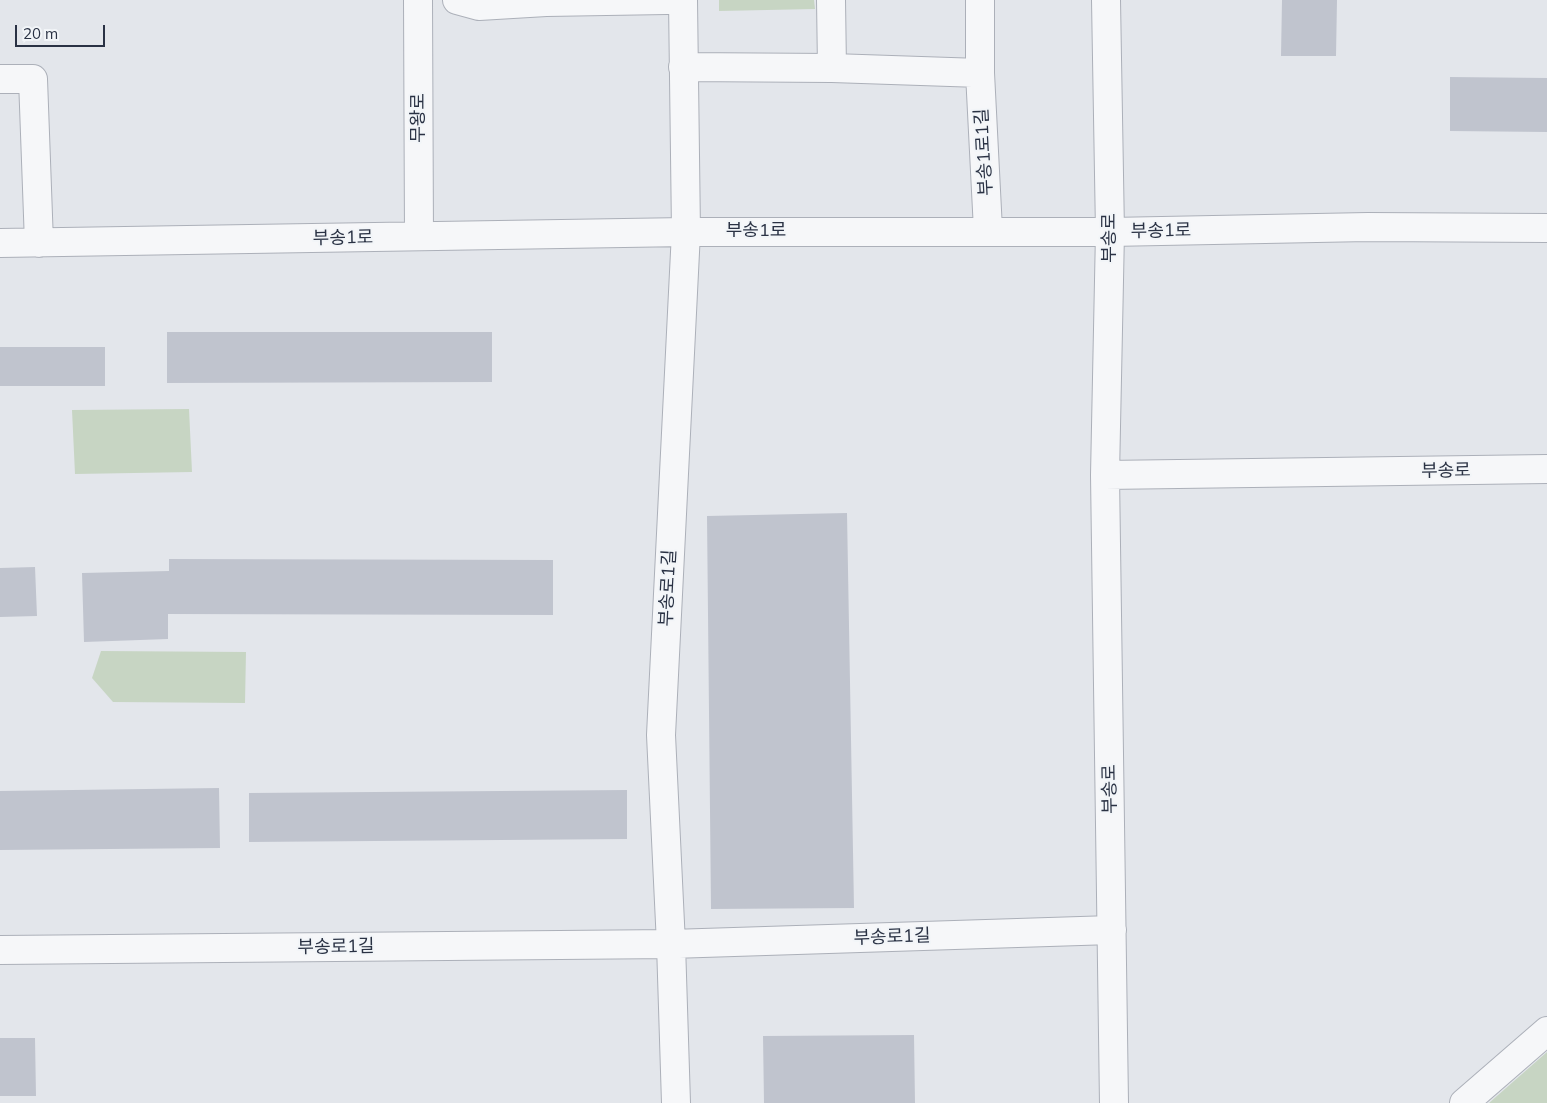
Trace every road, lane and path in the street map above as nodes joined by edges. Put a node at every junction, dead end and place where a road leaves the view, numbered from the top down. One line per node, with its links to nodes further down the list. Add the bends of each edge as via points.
1 (418, 0): 16 (street, 무왕로)
2 (458, 0): 3 (street, via 479,6)
3 (666, 0)
4 (683, 0): 8 (street)
5 (831, 0): 9 (street)
6 (980, 0): 10 (street, 부송1로1길)
7 (1106, 0): 15 (street, 부송로)
8 (683, 67): 9 (street); 14 (street)
9 (832, 68): 10 (street)
10 (980, 73): 13 (street, 부송1로1길)
11 (0, 79): 18 (street, via 34,79)
12 (1547, 228): 15 (street, 부송1로, via 1368,227)
13 (988, 230): 14 (street, 부송1로); 15 (street, 부송1로)
14 (686, 232): 16 (street, 부송1로); 22 (street, 부송로1길, via 661,735)
15 (1110, 232): 20 (street, 부송로)
16 (419, 236): 18 (street, 부송1로)
17 (0, 243): 18 (street, 부송1로)
18 (39, 243)
19 (1547, 469): 20 (street, 부송로)
20 (1105, 475): 21 (street, 부송로)
21 (1112, 930): 22 (street, 부송로1길); 26 (street, 부송로)
22 (671, 944): 23 (street, 부송로1길); 25 (street, 부송로1길)
23 (0, 950)
24 (1547, 1031): 27 (street)
25 (676, 1103)
26 (1114, 1103)
27 (1464, 1103)

